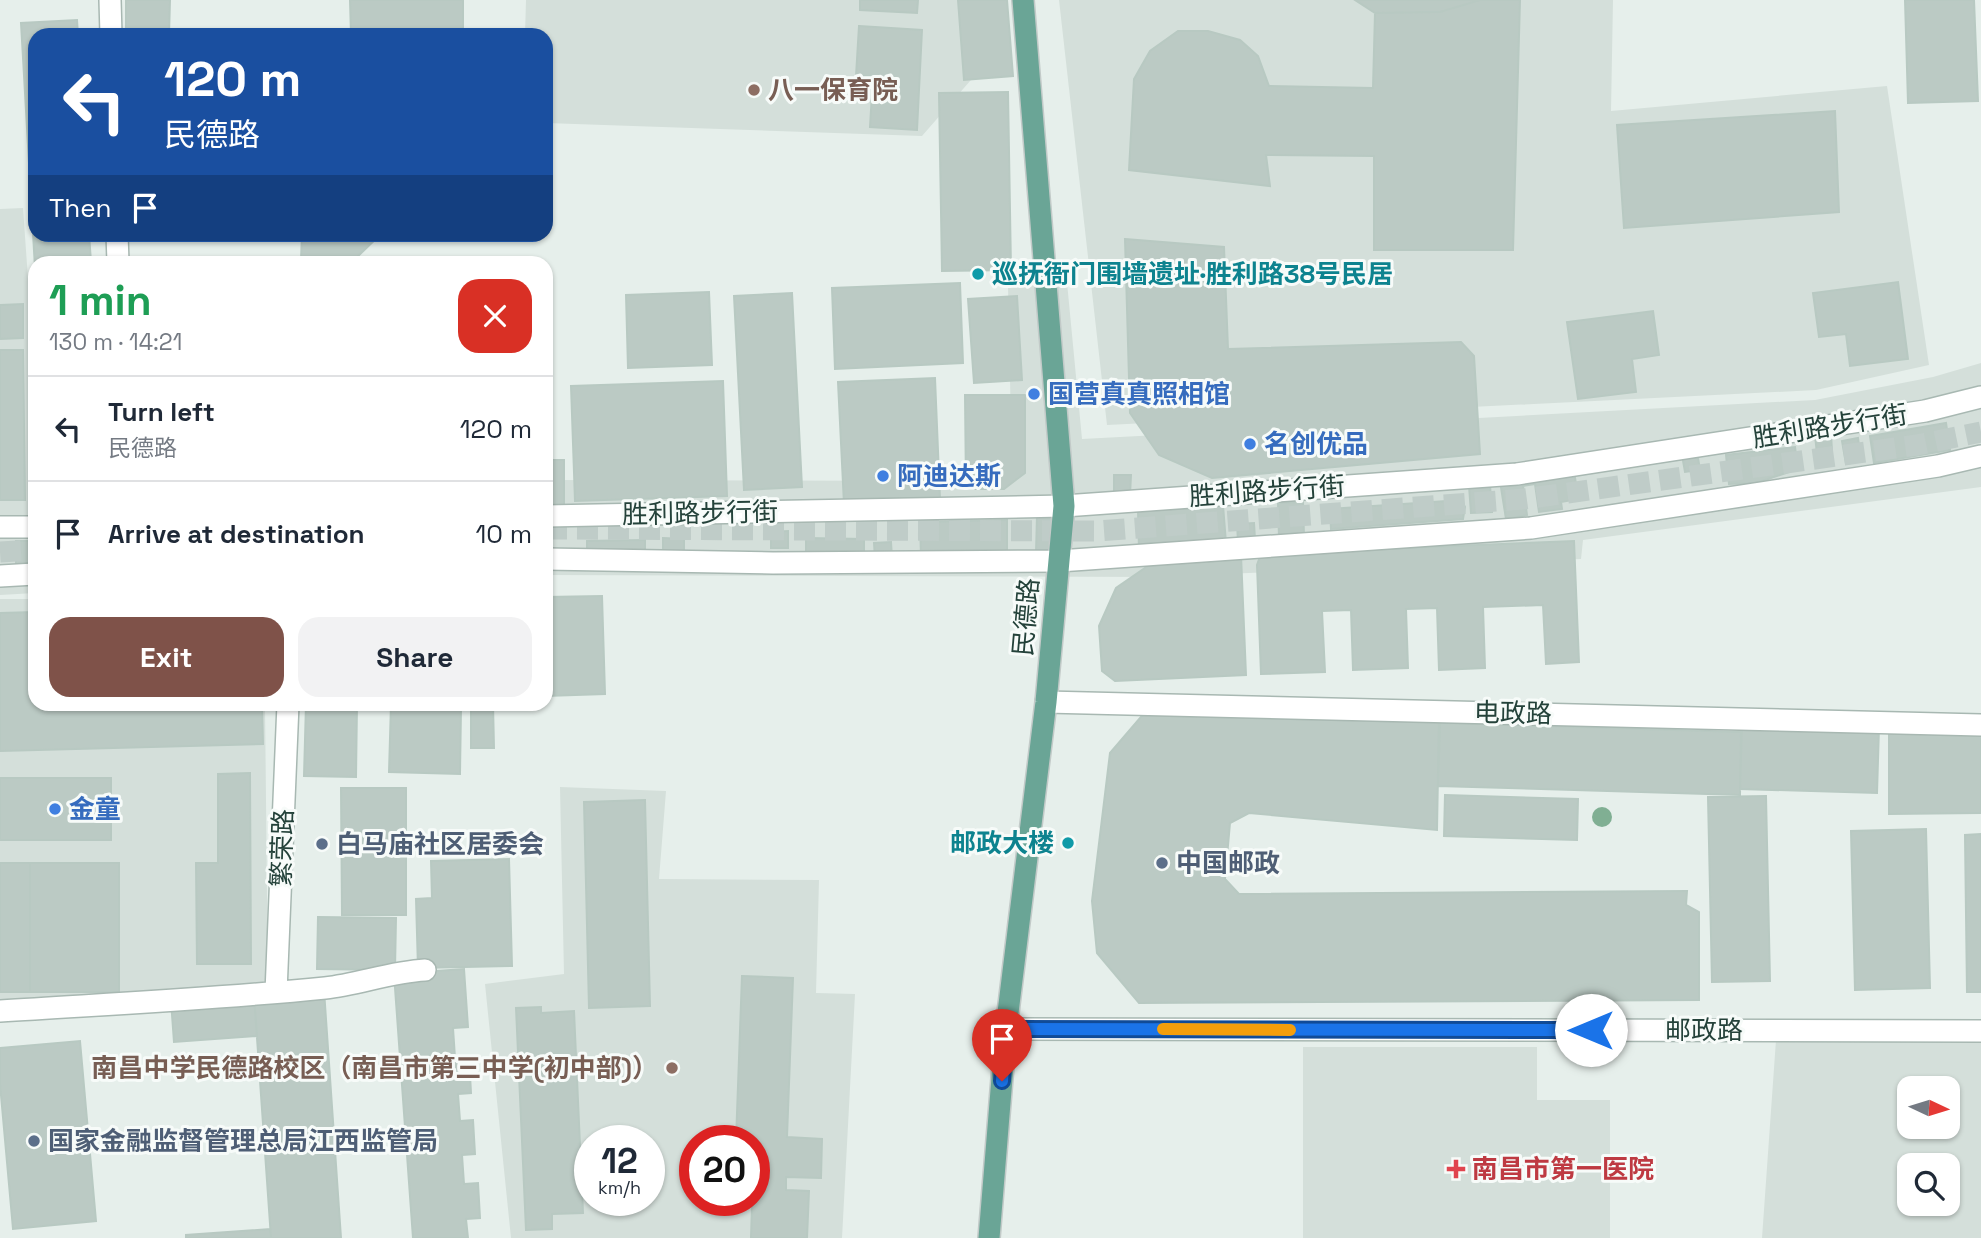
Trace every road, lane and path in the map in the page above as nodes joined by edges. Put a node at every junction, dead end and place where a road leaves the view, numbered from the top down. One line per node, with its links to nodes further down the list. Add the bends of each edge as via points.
1 (110, 0): 3 (street)
2 (1023, 0): 6 (main road, 民德路)
3 (111, 28)
4 (1981, 397): 6 (street, 胜利路步行街, via 1924,411 1517,474)
5 (1981, 456): 11 (street, 胜利路步行街, via 1531,528)
6 (1064, 506): 7 (street, 胜利路步行街); 11 (main road, 民德路)
7 (553, 516)
8 (0, 527): 9 (street)
9 (28, 527)
10 (553, 559): 11 (street, 胜利路步行街)
11 (1059, 561): 14 (main road, 民德路)
12 (28, 574): 13 (street)
13 (0, 576)
14 (1046, 702): 16 (street, 电政路); 20 (main road, 民德路)
15 (288, 711): 18 (street, 繁荣路)
16 (1981, 725)
17 (425, 970): 18 (street)
18 (276, 992): 19 (street)
19 (0, 1011)
20 (1006, 1029): 21 (street, 邮政路); 22 (main road, 民德路)
21 (1981, 1031)
22 (989, 1238)

